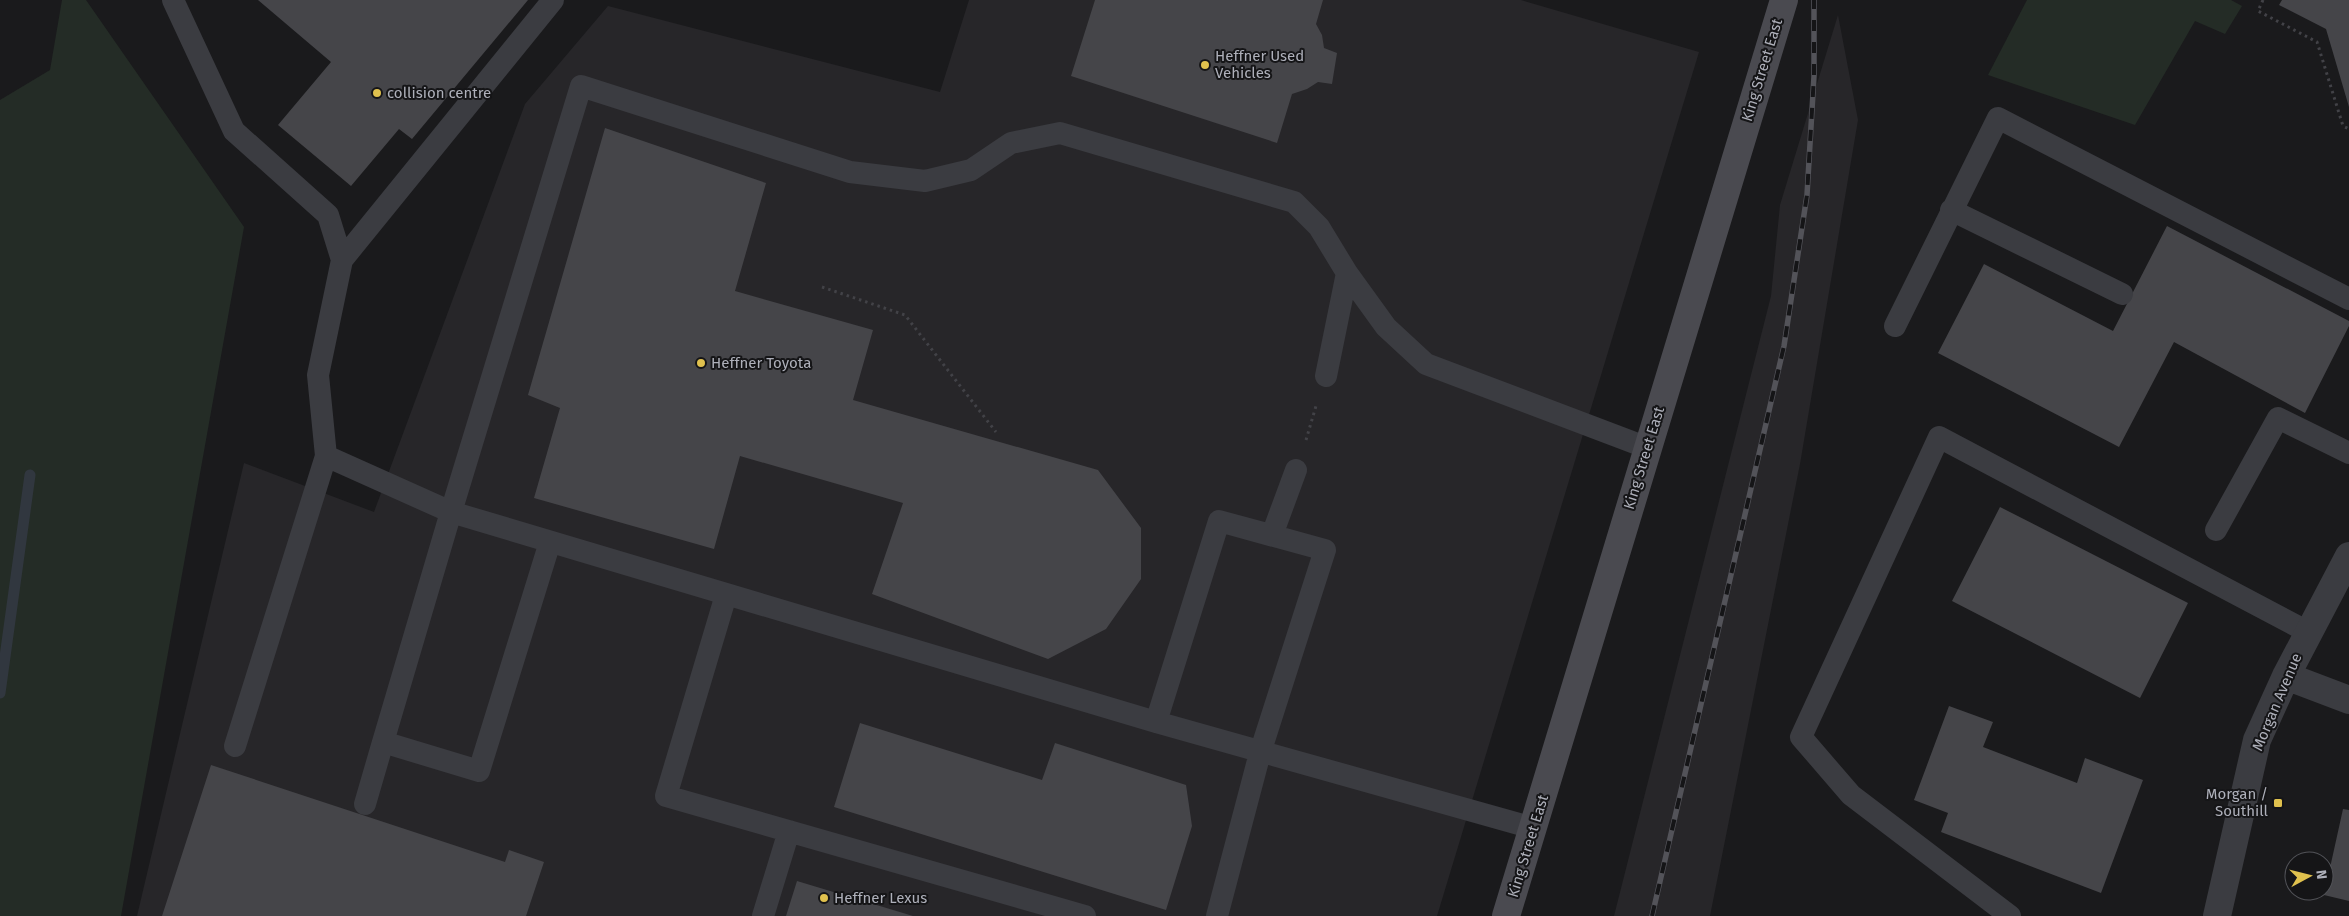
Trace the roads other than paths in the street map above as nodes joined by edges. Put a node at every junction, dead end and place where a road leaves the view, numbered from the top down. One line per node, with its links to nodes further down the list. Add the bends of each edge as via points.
1 (173, 0): 5 (lane, via 234,131 328,215)
2 (553, 0): 5 (lane)
3 (1784, 0): 11 (main road, King Street East)
4 (1951, 210): 7 (lane); 8 (lane, via 1998,118); 9 (lane)
5 (342, 260): 13 (lane, via 318,375)
6 (1347, 273): 10 (lane); 11 (lane, via 1386,327 1426,364); 15 (lane, via 1319,227 1294,202 1060,133 1010,143 971,170 925,180 850,172 582,86)
7 (2122, 294)
8 (2349, 299)
9 (1895, 326)
10 (1326, 376)
11 (1648, 448): 29 (main road, King Street East)
12 (2349, 454): 16 (lane, via 2278,418)
13 (326, 456): 15 (lane); 26 (lane)
14 (1296, 470): 17 (lane)
15 (451, 512): 18 (lane); 25 (lane)
16 (2216, 530)
17 (1272, 535): 24 (lane, via 1219,521); 27 (lane, via 1325,550)
18 (550, 542): 20 (lane); 25 (lane, via 479,771)
19 (2349, 556): 21 (street, Morgan Avenue)
20 (726, 595): 24 (lane); 30 (lane, via 666,796)
21 (2308, 632): 22 (street, Morgan Avenue); 35 (lane, via 1939,437 1801,737 1851,795)
22 (2286, 676): 23 (street); 36 (street, Morgan Avenue, via 2257,740)
23 (2349, 700)
24 (1156, 722): 27 (lane)
25 (384, 742): 28 (lane)
26 (235, 746)
27 (1260, 753): 29 (lane); 33 (lane)
28 (365, 804)
29 (1533, 828): 34 (main road, King Street East)
30 (789, 832): 31 (lane); 32 (lane)
31 (763, 916)
32 (1085, 916)
33 (1217, 916)
34 (1506, 916)
35 (2010, 916)
36 (2217, 916)

